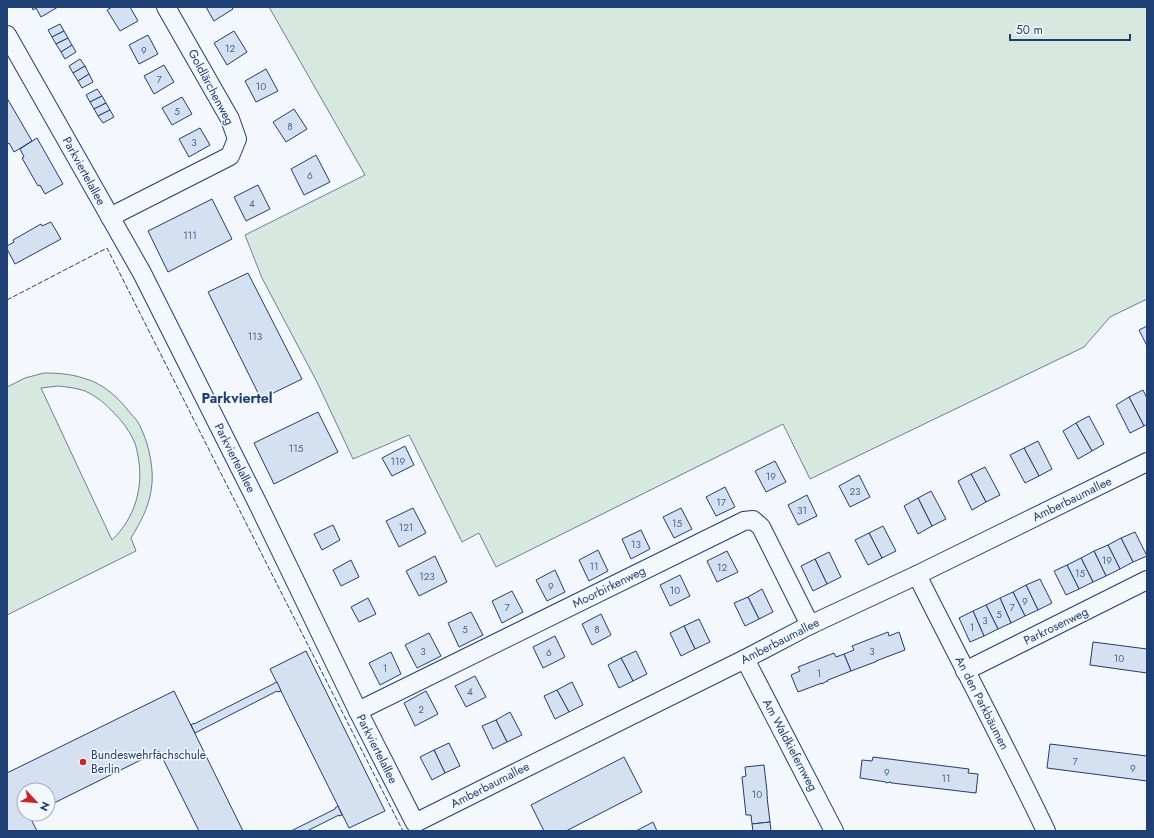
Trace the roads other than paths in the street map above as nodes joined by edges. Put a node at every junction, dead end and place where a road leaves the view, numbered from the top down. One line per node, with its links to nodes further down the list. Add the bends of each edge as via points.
1 (166, 7): 3 (street, Goldlärchenweg, via 230,119 236,139 230,156)
2 (7, 35): 3 (street, Parkviertelallee)
3 (110, 217): 10 (street, Parkviertelallee, via 142,273)
4 (1147, 462): 5 (street, Amberbaumallee)
5 (917, 575): 7 (street, Amberbaumallee); 9 (street, An den Parkbäumen)
6 (1147, 580): 9 (street, Parkrosenweg)
7 (810, 625): 8 (street, Amberbaumallee); 10 (street, Moorbirkenweg, via 761,527 753,520 744,521)
8 (745, 659): 11 (street, Amberbaumallee); 12 (street, Am Waldkiefernweg)
9 (965, 671): 13 (street, An den Parkbäumen)
10 (358, 711): 11 (street, Parkviertelallee)
11 (415, 824)
12 (834, 831)
13 (1046, 831)

